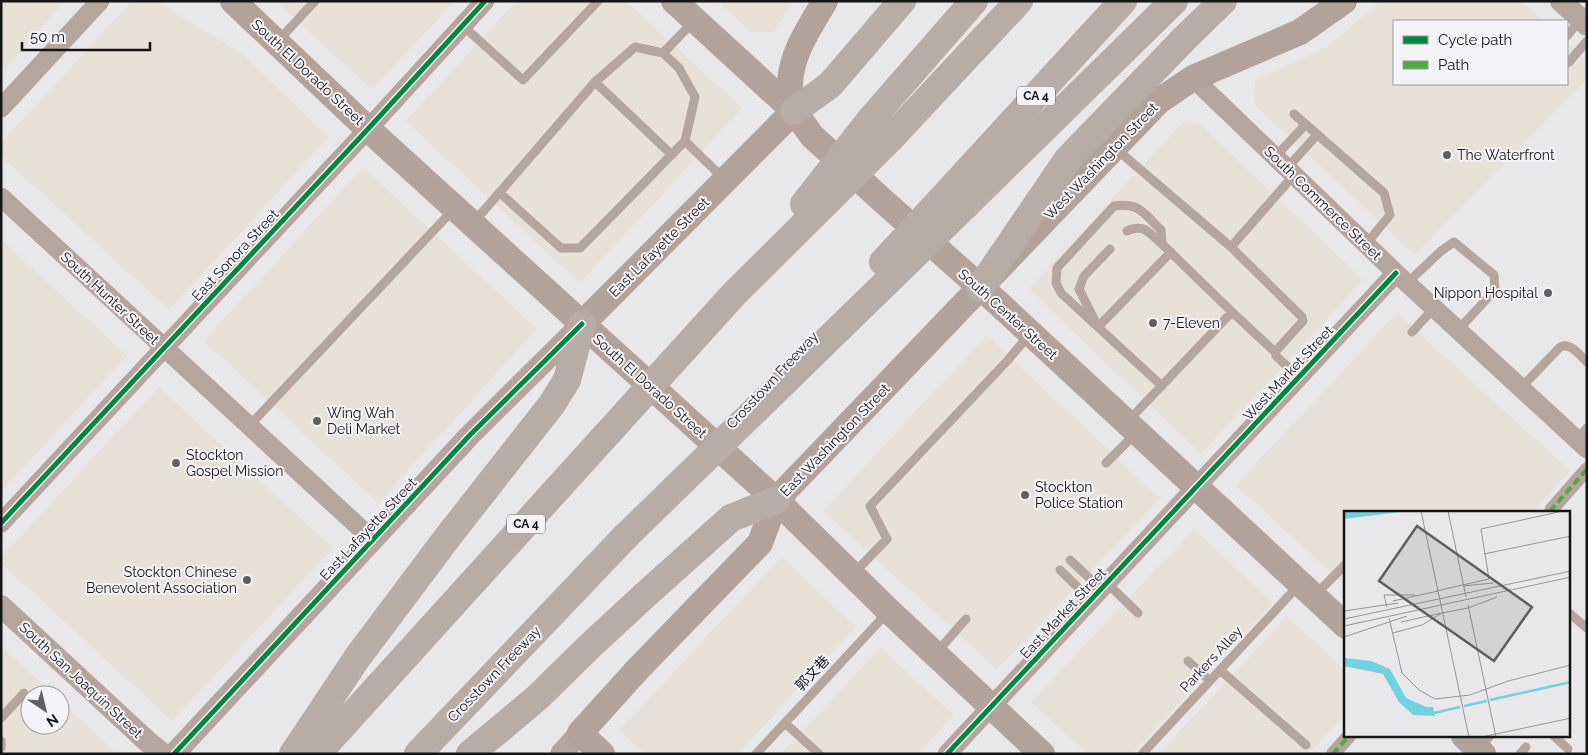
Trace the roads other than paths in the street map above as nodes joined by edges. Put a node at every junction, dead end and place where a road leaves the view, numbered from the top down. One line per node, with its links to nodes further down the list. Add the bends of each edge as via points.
1 (100, 1): 26 (street)
2 (233, 1): 21 (main road, South El Dorado Street)
3 (315, 1): 21 (lane)
4 (484, 1): 18 (street, East Sonora Street)
5 (598, 1): 18 (lane, via 523,80)
6 (674, 1): 16 (main road, South Center Street)
7 (825, 1): 27 (main road, via 802,40 794,61 790,84)
8 (902, 1): 27 (highway, via 830,85)
9 (974, 1): 49 (highway, CA 4, bridge, via 871,119)
10 (1019, 1): 49 (highway, CA 4, bridge, via 892,138)
11 (1123, 1): 39 (highway, CA 4)
12 (1174, 1): 39 (highway)
13 (1223, 1): 48 (highway, via 1067,160)
14 (1344, 1): 24 (main road, West Washington Street, via 1300,32)
15 (1561, 1): 17 (street)
16 (694, 20): 22 (lane); 27 (main road, South Center Street)
17 (1584, 22): 19 (lane)
18 (462, 25): 30 (street, East Sonora Street)
19 (1568, 35)
20 (1587, 41): 23 (lane)
21 (277, 42): 30 (main road, South El Dorado Street)
22 (663, 53): 25 (lane, via 635,47); 32 (lane, via 679,68 695,97)
23 (1568, 62)
24 (1194, 78): 33 (main road, West Washington Street, via 1159,101); 35 (street, South Commerce Street)
25 (594, 82): 34 (lane); 37 (lane)
26 (1, 108)
27 (794, 111): 36 (main road, East Lafayette Street); 48 (main road, South Center Street, via 812,136)
28 (1294, 114): 29 (lane)
29 (1305, 125): 31 (lane); 35 (lane)
30 (368, 129): 40 (main road, South El Dorado Street); 57 (street, East Sonora Street)
31 (1317, 135): 35 (lane); 43 (lane, via 1384,193 1390,215)
32 (685, 141): 34 (lane); 36 (lane)
33 (1114, 147): 44 (lane); 48 (main road, West Washington Street)
34 (672, 155): 37 (lane, via 580,248 560,248)
35 (1285, 167): 43 (street, South Commerce Street); 44 (lane)
36 (725, 180): 52 (main road, East Lafayette Street)
37 (500, 193): 40 (lane)
38 (1, 197): 57 (street, South Hunter Street)
39 (957, 198): 105 (highway, Crosstown Freeway / CA 4, bridge, via 625,536)
40 (464, 216): 52 (main road, South El Dorado Street); 63 (lane)
41 (1127, 231): 42 (lane, via 1144,228)
42 (1162, 244): 46 (lane); 53 (lane, via 1161,230 1137,207 1128,204 1114,206 1057,268 1056,283 1061,293)
43 (1366, 244): 47 (street, South Commerce Street)
44 (1231, 247): 58 (lane, via 1302,317 1303,321)
45 (1110, 249): 53 (lane, via 1084,276 1078,290)
46 (1171, 252): 51 (lane); 53 (lane)
47 (1402, 278): 50 (street, South Commerce Street); 54 (lane, via 1454,242 1494,275 1495,290); 60 (street, West Market Street)
48 (980, 288): 56 (main road, South Center Street); 69 (main road, East Washington Street)
49 (734, 294): 104 (highway, CA 4, bridge)
50 (1434, 308): 54 (street, South Commerce Street); 55 (lane)
51 (1232, 312): 58 (lane); 61 (lane)
52 (582, 324): 69 (main road, South El Dorado Street); 72 (street, East Lafayette Street, via 470,435); 103 (highway, via 567,380 552,404 357,658)
53 (1098, 327): 61 (lane)
54 (1458, 330): 62 (street, South Commerce Street)
55 (1412, 332)
56 (1030, 333): 64 (main road, South Center Street); 76 (lane, via 870,506 887,538)
57 (164, 348): 63 (street, South Hunter Street); 71 (street, East Sonora Street)
58 (1275, 352): 60 (lane)
59 (1587, 362): 62 (lane, via 1565,345)
60 (1300, 378): 68 (street, West Market Street)
61 (1162, 386): 64 (lane)
62 (1521, 388): 65 (street, South Commerce Street)
63 (249, 426): 72 (street, South Hunter Street)
64 (1132, 427): 66 (lane); 68 (main road, South Center Street)
65 (1583, 439)
66 (1106, 463)
67 (1587, 469): 70 (street)
68 (1196, 487): 77 (main road, South Center Street); 78 (street, East Market Street)
69 (776, 500): 76 (main road, South El Dorado Street); 94 (main road, East Washington Street, via 760,543); 106 (highway, via 731,518 538,697)
70 (1551, 511)
71 (1, 523)
72 (374, 540): 102 (street, East Lafayette Street)
73 (1070, 560): 78 (lane)
74 (1344, 565): 77 (lane, Parkers Alley)
75 (1060, 570): 78 (lane)
76 (852, 575): 80 (main road, South El Dorado Street)
77 (1307, 590): 84 (main road, South Center Street); 88 (lane, Parkers Alley)
78 (1100, 591): 81 (lane); 91 (street, East Market Street)
79 (1, 606): 101 (street, South San Joaquin Street)
80 (888, 611): 86 (main road, South El Dorado Street); 93 (lane, 郭文巷)
81 (1138, 613)
82 (1570, 614): 85 (lane)
83 (966, 619): 86 (lane)
84 (1344, 624)
85 (1587, 628)
86 (935, 654): 91 (main road, South El Dorado Street)
87 (1188, 661): 89 (lane)
88 (1220, 670): 89 (lane, Parkers Alley); 98 (lane)
89 (1210, 681): 113 (lane, Parkers Alley)
90 (20, 697): 92 (lane)
91 (992, 706): 111 (street, East Market Street); 112 (main road, South El Dorado Street)
92 (1, 718)
93 (785, 723): 109 (lane, 郭文巷); 110 (lane)
94 (580, 733): 107 (street, East Washington Street); 108 (main road)
95 (1347, 738): 114 (street)
96 (1556, 738): 100 (lane)
97 (1, 740): 99 (lane)
98 (1306, 745)
99 (1, 748)
100 (1568, 749)
101 (163, 754)
102 (174, 754)
103 (293, 754)
104 (317, 754)
105 (418, 754)
106 (470, 754)
107 (561, 754)
108 (602, 754)
109 (756, 754)
110 (819, 754)
111 (947, 754)
112 (1042, 754)
113 (1142, 754)
114 (1334, 754)

